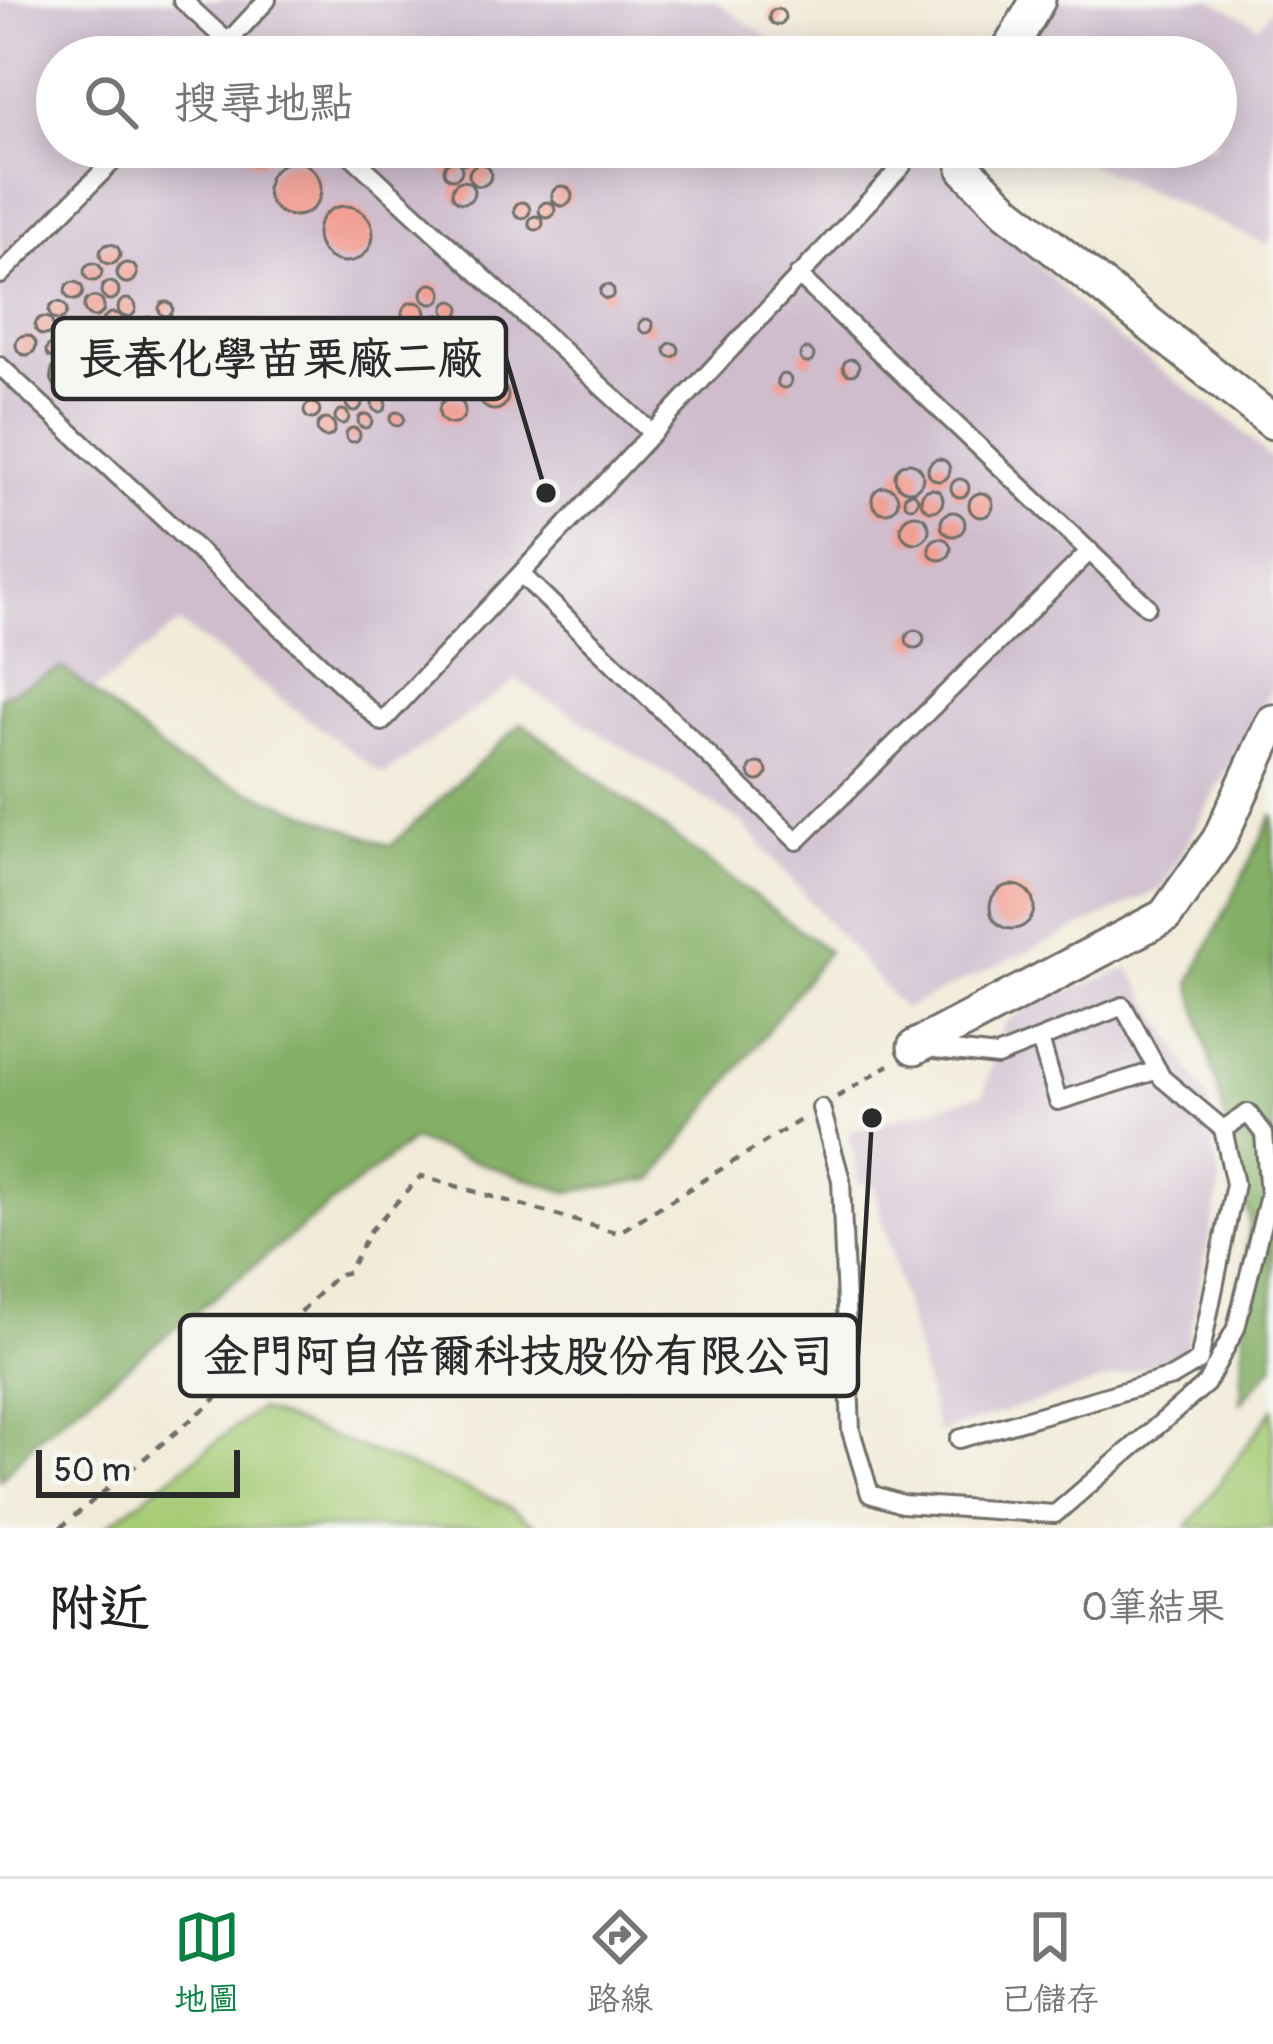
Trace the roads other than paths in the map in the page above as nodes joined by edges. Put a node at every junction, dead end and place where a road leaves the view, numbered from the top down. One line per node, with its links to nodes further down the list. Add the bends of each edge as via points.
1 (182, 0): 4 (lane)
2 (267, 0): 5 (lane)
3 (1038, 0): 6 (street)
4 (221, 36)
5 (234, 36)
6 (1017, 36)
7 (106, 168): 11 (lane)
8 (365, 168): 15 (lane)
9 (900, 168): 12 (lane)
10 (964, 168): 14 (street, via 1007,211)
11 (0, 275)
12 (798, 275): 15 (lane); 16 (lane)
13 (0, 366): 17 (lane, via 382,722)
14 (1273, 422)
15 (652, 433): 17 (lane)
16 (1090, 551): 17 (lane, via 797,841); 18 (lane)
17 (520, 574)
18 (1147, 605)
19 (1273, 722): 21 (street, via 1219,840 1165,916)
20 (1040, 1039): 21 (lane, via 997,1056); 22 (lane, via 1123,1006); 22 (lane, via 1058,1101)
21 (915, 1047)
22 (1158, 1070): 24 (lane)
23 (820, 1108): 24 (lane, via 841,1180 850,1432 870,1494 902,1504 1055,1514 1206,1384 1236,1328 1269,1195 1264,1134 1248,1113)
24 (1223, 1130): 25 (lane, via 1235,1184 1199,1361 1172,1377)
25 (959, 1439)

